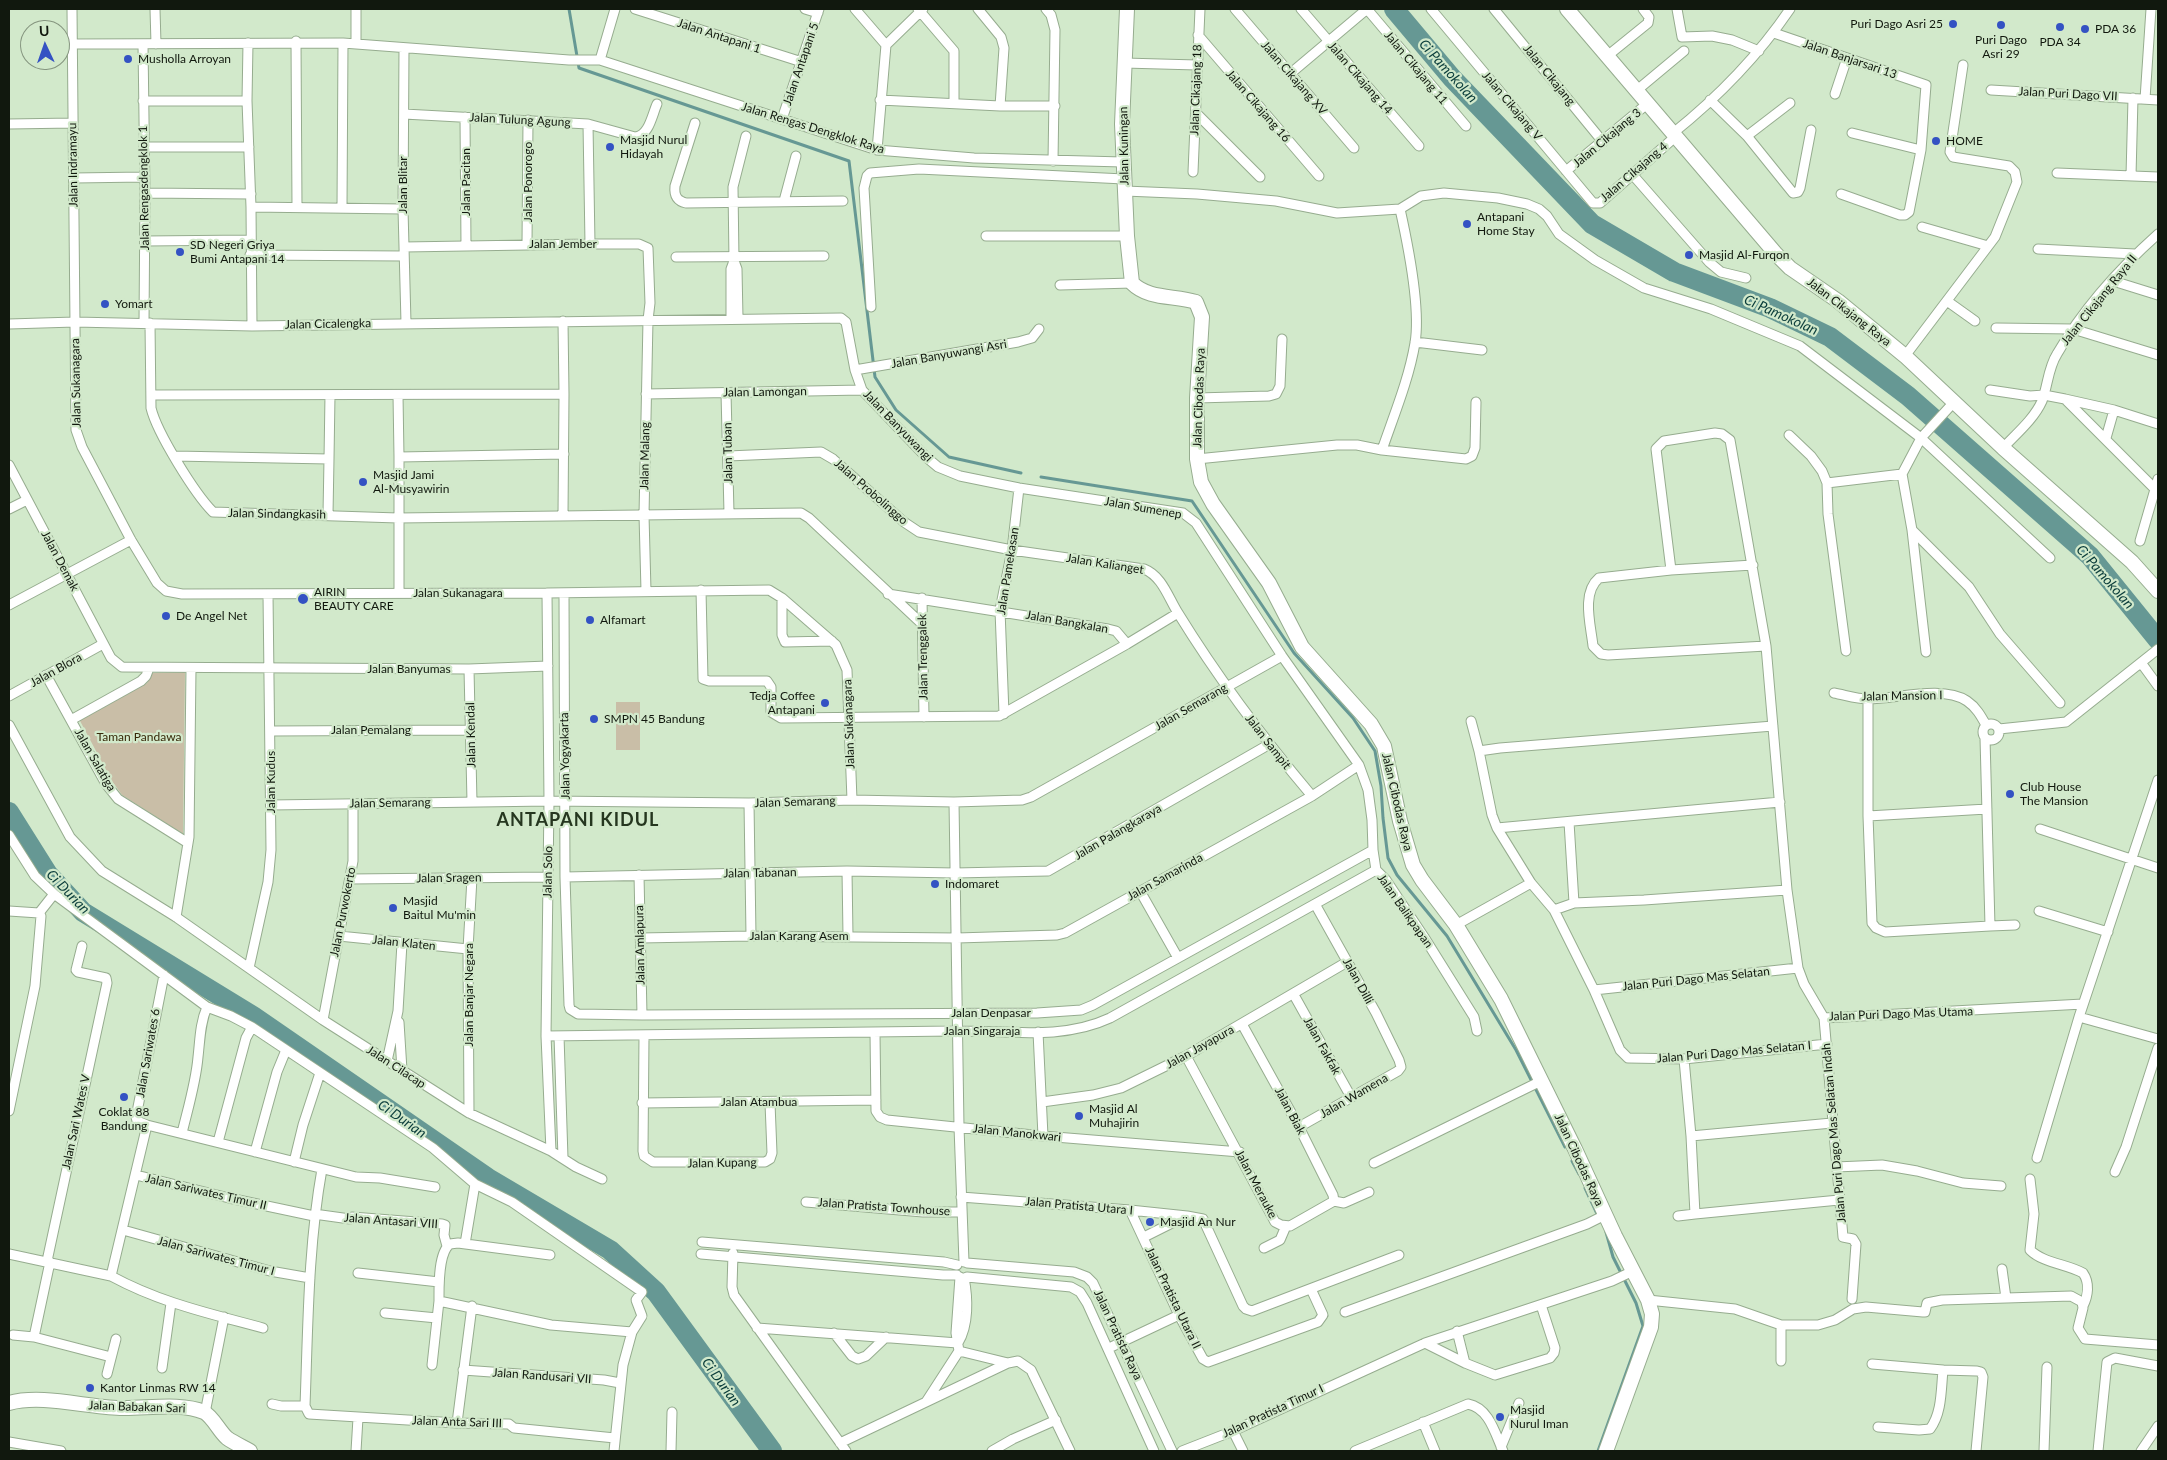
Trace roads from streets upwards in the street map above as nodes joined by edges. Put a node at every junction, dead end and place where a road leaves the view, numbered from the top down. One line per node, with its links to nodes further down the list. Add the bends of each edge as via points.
1 (72, 9): 32 (street, Jalan Indramayu)
2 (155, 9): 33 (street)
3 (356, 9): 31 (street)
4 (615, 9): 41 (street)
5 (635, 9): 42 (street, Jalan Antapani 1)
6 (805, 9): 23 (street)
7 (855, 9): 34 (street)
8 (978, 9): 61 (street, via 1001,37 1004,48)
9 (1046, 9): 62 (street, via 1055,30)
10 (1127, 9): 43 (street, Jalan Kuningan)
11 (1234, 9): 46 (street, Jalan Cikajang XV)
12 (1301, 9): 29 (street, Jalan Cikajang 14)
13 (1367, 9): 29 (street); 72 (street, Jalan Cikajang 11)
14 (1431, 9): 88 (street, Jalan Cikajang V)
15 (1494, 9): 78 (street, Jalan Cikajang)
16 (1567, 9): 39 (street, Jalan Cikajang Raya)
17 (1643, 9): 39 (street, via 1649,20)
18 (1677, 9): 38 (street, via 1681,35 1732,40)
19 (1790, 9): 25 (street, Jalan Cikajang 4)
20 (2151, 9): 24 (street)
21 (921, 10): 34 (street); 59 (street, via 954,51)
22 (1202, 10): 26 (street, Jalan Cikajang 18)
23 (818, 11): 42 (street, Jalan Antapani 5)
24 (2154, 23): 53 (street)
25 (1774, 33): 38 (street, Jalan Cikajang 4); 40 (street, Jalan Banjarsari 13)
26 (1198, 35): 44 (street, Jalan Cikajang 18); 92 (street, Jalan Cikajang 16)
27 (296, 41): 28 (street); 30 (street); 107 (street)
28 (343, 42): 31 (street); 108 (street)
29 (1329, 42): 46 (street); 79 (street, Jalan Cikajang 14)
30 (248, 43): 33 (street); 56 (street)
31 (356, 43): 36 (street)
32 (73, 44): 35 (street); 68 (street, Jalan Indramayu)
33 (156, 44): 35 (street)
34 (886, 45): 51 (street)
35 (143, 48): 55 (street, Jalan Rengasdengklok 1)
36 (404, 48): 41 (street); 64 (street, Jalan Blitar)
37 (1684, 51): 48 (street)
38 (1759, 51): 52 (street, Jalan Cikajang 4)
39 (1606, 57): 48 (street, Jalan Cikajang Raya)
40 (1846, 58): 49 (street); 84 (street, Jalan Banjarsari 13, via 1926,85)
41 (600, 60): 66 (street, Jalan Rengas Dengklok Raya)
42 (802, 62): 66 (street, Jalan Antapani 5)
43 (1124, 63): 44 (street); 87 (street, Jalan Kuningan)
44 (1197, 65): 63 (street, Jalan Cikajang 18)
45 (1963, 65): 120 (street, via 1951,155 2008,166 2017,176 1999,231)
46 (1290, 73): 82 (street, Jalan Cikajang XV)
47 (1990, 90): 50 (street, Jalan Puri Dago VII)
48 (1636, 91): 60 (street, Jalan Cikajang Raya)
49 (1836, 94)
50 (2133, 98): 53 (street, Jalan Puri Dago VII); 93 (street)
51 (880, 100): 59 (street); 83 (street)
52 (1710, 100): 75 (street, Jalan Cikajang 4); 77 (street)
53 (2145, 100): 54 (street, Jalan Puri Dago VII)
54 (2158, 100)
55 (143, 101): 56 (street); 80 (street, Jalan Rengasdengklok 1)
56 (247, 101): 81 (street)
57 (1790, 103): 77 (street)
58 (657, 104): 71 (street, Jalan Tulung Agung, via 646,132 640,137)
59 (954, 104): 61 (street)
60 (1647, 104): 75 (street, Jalan Cikajang Raya); 78 (street, Jalan Cikajang 3)
61 (1000, 106): 62 (street)
62 (1055, 106): 86 (street)
63 (1196, 113): 89 (street, Jalan Cikajang 18); 95 (street)
64 (404, 114): 65 (street, Jalan Tulung Agung); 109 (street, Jalan Blitar)
65 (465, 117): 67 (street, Jalan Tulung Agung); 119 (street, Jalan Pacitan)
66 (782, 118): 83 (street, Jalan Rengas Dengklok Raya)
67 (528, 120): 71 (street, Jalan Tulung Agung); 117 (street, Jalan Ponorogo)
68 (73, 123): 70 (street); 97 (street, Jalan Indramayu)
69 (695, 123): 102 (street, via 675,186 676,198 686,203)
70 (9, 124)
71 (588, 124): 118 (street)
72 (1466, 126)
73 (1811, 130): 77 (street, via 1800,188 1795,193)
74 (1852, 133): 84 (street)
75 (1674, 135): 91 (street, Jalan Cikajang 4); 151 (street, Jalan Cikajang Raya, via 1790,268 1838,301)
76 (746, 136): 102 (street, via 733,187)
77 (1747, 136)
78 (1603, 142): 88 (street, Jalan Cikajang 3)
79 (1418, 146)
80 (144, 147): 81 (street); 94 (street, Jalan Rengasdengklok 1)
81 (249, 147): 100 (street)
82 (1354, 148)
83 (876, 150): 86 (street, Jalan Rengas Dengklok Raya)
84 (1921, 150): 101 (street, via 1910,209 1905,215)
85 (796, 156): 103 (street)
86 (1053, 161): 87 (street, Jalan Rengas Dengklok Raya)
87 (1123, 162): 98 (street, Jalan Kuningan)
88 (1566, 171): 105 (street, Jalan Cikajang V)
89 (1193, 172)
90 (2057, 173): 93 (street)
91 (1632, 174): 105 (street, Jalan Cikajang 4, via 1600,203); 128 (street, via 1709,262 1721,272)
92 (1319, 176)
93 (2131, 176): 96 (street)
94 (144, 177): 97 (street); 99 (street, Jalan Rengasdengklok 1)
95 (1260, 177)
96 (2158, 177)
97 (74, 178): 139 (street, Jalan Indramayu)
98 (1124, 185): 110 (street, via 1276,201 1338,212); 114 (street, Jalan Kuningan); 134 (street, via 919,169 870,173 864,188)
99 (145, 194): 100 (street); 116 (street, Jalan Rengasdengklok 1)
100 (251, 194): 106 (street)
101 (1840, 194)
102 (734, 201): 103 (street); 127 (street)
103 (784, 201): 104 (street)
104 (843, 202)
105 (1593, 203)
106 (251, 207): 107 (street); 115 (street)
107 (297, 208): 108 (street)
108 (342, 208): 109 (street)
109 (403, 209): 122 (street, Jalan Blitar)
110 (1400, 209): 148 (street, via 1412,271); 169 (street, via 1421,196 1444,193 1498,198 1539,209 1559,234 1595,260 1644,288 1711,308 1800,346)
111 (1922, 227): 120 (street)
112 (2158, 234): 123 (street, Jalan Cikajang Raya II)
113 (986, 236): 114 (street)
114 (1127, 236): 130 (street, Jalan Kuningan)
115 (250, 240): 116 (street); 124 (street)
116 (145, 241): 140 (street, Jalan Rengasdengklok 1)
117 (527, 244): 118 (street, Jalan Jember); 119 (street, Jalan Jember)
118 (590, 244): 136 (street, Jalan Jember, via 639,244 648,248)
119 (466, 246): 122 (street, Jalan Jember)
120 (1988, 246): 133 (street)
121 (2038, 249): 123 (street)
122 (404, 252): 124 (street, Jalan Jember); 141 (street, Jalan Blitar)
123 (2134, 254): 129 (street, Jalan Cikajang Raya II)
124 (250, 255): 143 (street)
125 (824, 256): 127 (street)
126 (676, 257): 127 (street)
127 (734, 259): 135 (street, via 730,269)
128 (1746, 278)
129 (2113, 281): 132 (street); 146 (street, Jalan Cikajang Raya II)
130 (1132, 282): 131 (street); 162 (street, Jalan Cibodas Raya, via 1152,294 1199,305 1202,328)
131 (1060, 285)
132 (2158, 295)
133 (1947, 302): 138 (street); 151 (street)
134 (871, 307)
135 (735, 318): 136 (street, Jalan Banyuwangi); 152 (street, Jalan Banyuwangi, via 841,318 846,322)
136 (648, 320): 137 (street, Jalan Cicalengka); 157 (street, Jalan Malang)
137 (563, 321): 141 (street, Jalan Cicalengka); 156 (street)
138 (1975, 321)
139 (75, 322): 140 (street, Jalan Cicalengka); 142 (street, Jalan Cicalengka); 193 (street, Jalan Sukanagara, via 76,430)
140 (147, 323): 143 (street, Jalan Cicalengka); 158 (street, Jalan Sindangkasih)
141 (406, 323): 143 (street, Jalan Cicalengka)
142 (9, 324)
143 (252, 326)
144 (1039, 328): 152 (street, Jalan Banyuwangi Asri, via 1032,338 1018,342)
145 (1996, 328): 146 (street)
146 (2073, 329): 150 (street); 160 (street, Jalan Cikajang Raya II, via 2052,364)
147 (1282, 339): 162 (street, via 1280,386 1276,394)
148 (1415, 342): 149 (street); 172 (street)
149 (1482, 350)
150 (2158, 355)
151 (1905, 356): 165 (street, Jalan Cikajang Raya)
152 (855, 370): 153 (street, Jalan Banyuwangi)
153 (862, 390): 155 (street, Jalan Lamongan); 183 (street, Jalan Banyuwangi, via 938,467 960,476)
154 (1990, 390): 160 (street)
155 (726, 393): 157 (street, Jalan Lamongan); 175 (street, Jalan Tuban)
156 (564, 394): 159 (street); 173 (street)
157 (646, 394): 190 (street, Jalan Malang)
158 (152, 395): 161 (street); 174 (street, Jalan Sindangkasih, via 154,419)
159 (398, 395): 161 (street); 176 (street)
160 (2044, 395): 163 (street); 171 (street, Jalan Cikajang Raya II, via 2037,410)
161 (330, 396): 177 (street)
162 (1197, 398): 178 (street, Jalan Cibodas Raya)
163 (2065, 399): 166 (street); 170 (street)
164 (1476, 402): 172 (street, via 1475,448 1470,458)
165 (1953, 404): 169 (street); 171 (street, Jalan Cikajang Raya)
166 (2114, 410): 167 (street); 170 (street)
167 (2158, 424)
168 (1788, 435): 182 (street, via 1811,456)
169 (1921, 438): 180 (street); 196 (street)
170 (2106, 438): 184 (street)
171 (2003, 448): 202 (street, Jalan Cikajang Raya, via 2132,562)
172 (1382, 450): 178 (street, via 1336,445)
173 (564, 454): 176 (street); 189 (street)
174 (174, 456): 177 (street); 188 (street, Jalan Sindangkasih, via 213,512)
175 (728, 456): 187 (street, Jalan Tuban); 195 (street, Jalan Probolinggo, via 821,452 918,532)
176 (399, 457): 191 (street)
177 (329, 459): 188 (street)
178 (1197, 459): 290 (street, Jalan Cibodas Raya, via 1202,482 1213,504 1269,583 1302,647 1371,724 1384,746 1413,865)
179 (9, 464): 185 (street, Jalan Demak)
180 (1902, 474): 182 (street); 192 (street)
181 (2158, 479): 184 (street)
182 (1827, 483): 219 (street)
183 (1019, 488): 195 (street, Jalan Pamekasan); 221 (street, Jalan Sumenep, via 1188,515)
184 (2155, 489): 194 (street)
185 (27, 500): 186 (street); 199 (street, Jalan Demak)
186 (9, 509)
187 (729, 513): 190 (street, Jalan Sindangkasih); 207 (street, Jalan Sindangkasih, via 801,513)
188 (328, 514): 191 (street, Jalan Sindangkasih)
189 (563, 515): 190 (street, Jalan Sindangkasih); 191 (street, Jalan Sindangkasih)
190 (644, 515): 201 (street, Jalan Malang)
191 (398, 518): 203 (street)
192 (1912, 530): 220 (street); 234 (street, via 1969,587 2000,634)
193 (131, 540): 199 (street); 206 (street, Jalan Sukanagara, via 156,583 166,591 182,594)
194 (2140, 541)
195 (1012, 550): 211 (street, Jalan Pamekasan); 212 (street, Jalan Kalianget, via 1152,572)
196 (2050, 558)
197 (1753, 565): 198 (street); 198 (street, Jalan Puri Dago Mas Utama, via 1730,440 1715,432 1664,440 1656,450); 217 (street, Jalan Puri Dago Mas Utama)
198 (1671, 570): 217 (street, via 1604,577 1593,582 1588,594 1595,650 1608,655)
199 (66, 574): 210 (street); 215 (street, Jalan Demak)
200 (701, 590): 201 (street, Jalan Sukanagara); 208 (street, Jalan Sukanagara, via 762,589); 237 (street, via 702,679 767,681 771,687 771,712 776,716)
201 (646, 591): 205 (street, Jalan Sukanagara)
202 (2158, 591)
203 (398, 592): 204 (street, Jalan Sukanagara); 206 (street, Jalan Sukanagara)
204 (547, 593): 205 (street, Jalan Sukanagara); 223 (street, Jalan Solo)
205 (564, 593): 254 (street, Jalan Yogyakarta)
206 (268, 594): 226 (street, Jalan Kudus)
207 (888, 594): 209 (street, Jalan Bangkalan); 213 (street, Jalan Sindangkasih)
208 (782, 598): 214 (street, Jalan Sukanagara); 214 (street, via 782,635 785,642)
209 (922, 598): 211 (street, Jalan Bangkalan); 213 (street, Jalan Trenggalek)
210 (9, 605)
211 (1000, 610): 216 (street, Jalan Bangkalan, via 1116,631); 235 (street, Jalan Pamekasan)
212 (1178, 613): 216 (street); 230 (street, Jalan Kalianget)
213 (921, 624): 236 (street, Jalan Trenggalek)
214 (832, 641): 237 (street, Jalan Sukanagara, via 847,670)
215 (103, 644): 224 (street, Jalan Demak, via 111,658 122,667); 228 (street, Jalan Blora)
216 (1128, 644): 235 (street)
217 (1766, 646): 242 (street, Jalan Puri Dago Mas Utama)
218 (2158, 649): 222 (street)
219 (1846, 651)
220 (1926, 652)
221 (1282, 656): 230 (street, Jalan Semarang); 249 (street, Jalan Balikpapan)
222 (2144, 661): 229 (street); 243 (street, via 2066,722)
223 (548, 666): 227 (street, Jalan Banyumas); 254 (street, Jalan Solo)
224 (149, 668): 225 (street); 238 (street, via 141,681)
225 (191, 668): 226 (street); 266 (street)
226 (270, 668): 227 (street, Jalan Banyumas); 245 (street, Jalan Kudus)
227 (469, 669): 244 (street, Jalan Kendal)
228 (46, 675): 232 (street, Jalan Blora); 238 (street, Jalan Salatiga)
229 (2158, 686)
230 (1226, 687): 247 (street, Jalan Sampit); 255 (street, Jalan Semarang, via 1031,797 1013,801)
231 (1834, 693): 233 (street, Jalan Mansion I)
232 (9, 696)
233 (1868, 699): 241 (street, Jalan Mansion I, via 1953,696 1969,702); 261 (street)
234 (2060, 703)
235 (1004, 714): 236 (street)
236 (924, 717): 237 (street)
237 (850, 718): 252 (street, Jalan Sukanagara)
238 (71, 720): 266 (street, Jalan Salatiga, via 106,784 118,799)
239 (1471, 721): 248 (street, Jalan Puri Dago Mas Selatan I)
240 (9, 725): 289 (street, Jalan Cilacap, via 70,837 102,871)
241 (1986, 725): 243 (street, via 1994,724); 246 (street, via 1983,731)
242 (1772, 726): 248 (street); 256 (street, Jalan Puri Dago Mas Utama)
243 (1999, 729): 246 (street, via 1995,739)
244 (470, 730): 245 (street, Jalan Pemalang); 253 (street, Jalan Kendal)
245 (271, 731): 259 (street, Jalan Kudus)
246 (1985, 738): 260 (street)
247 (1268, 745): 251 (street, Jalan Sampit); 272 (street, Jalan Palangkaraya, via 1056,868 1039,872)
248 (1479, 751): 263 (street, Jalan Puri Dago Mas Selatan I)
249 (1359, 765): 251 (street, Jalan Samarinda); 267 (street, Jalan Balikpapan, via 1368,790)
250 (2158, 780): 268 (street)
251 (1312, 796): 281 (street, Jalan Samarinda)
252 (852, 800): 255 (street, Jalan Semarang); 257 (street, Jalan Semarang)
253 (472, 802): 254 (street, Jalan Semarang); 258 (street, Jalan Semarang)
254 (558, 802): 257 (street, Jalan Semarang); 275 (street, Jalan Solo); 276 (street, Jalan Yogyakarta)
255 (954, 802): 272 (street)
256 (1780, 802): 262 (street); 280 (street, Jalan Puri Dago Mas Utama)
257 (749, 803): 273 (street)
258 (353, 804): 259 (street, Jalan Semarang); 277 (street, Jalan Purwokerto)
259 (271, 805): 304 (street, Jalan Kudus, via 268,882)
260 (1987, 809): 261 (street); 292 (street)
261 (1868, 816): 292 (street, via 1872,923 1876,928 1885,932)
262 (1569, 822): 263 (street); 283 (street)
263 (1497, 828): 279 (street, Jalan Puri Dago Mas Selatan I)
264 (2040, 829): 268 (street)
265 (9, 835): 282 (street, via 35,876)
266 (188, 843): 289 (street)
267 (1372, 850): 270 (street, Jalan Balikpapan); 302 (street, Jalan Denpasar)
268 (2132, 859): 269 (street); 293 (street)
269 (2158, 868)
270 (1376, 870): 284 (street, Jalan Singaraja); 321 (street, Jalan Balikpapan, via 1429,945 1474,1017)
271 (847, 871): 272 (street, Jalan Tabanan); 273 (street, Jalan Tabanan); 296 (street)
272 (955, 873): 298 (street)
273 (750, 874): 274 (street, Jalan Tabanan); 295 (street)
274 (639, 875): 276 (street, Jalan Tabanan); 297 (street, Jalan Amlapura)
275 (548, 877): 278 (street, Jalan Sragen); 324 (street, Jalan Solo)
276 (566, 877): 311 (street, Jalan Yogyakarta)
277 (350, 878): 278 (street, Jalan Sragen); 294 (street, Jalan Purwokerto)
278 (472, 878): 301 (street, Jalan Banjar Negara)
279 (1531, 883): 285 (street, Jalan Puri Dago Mas Selatan I); 290 (street)
280 (1787, 890): 283 (street); 305 (street, Jalan Puri Dago Mas Utama)
281 (1140, 891): 298 (street, Jalan Samarinda, via 1066,933); 302 (street)
282 (54, 894): 288 (street); 306 (street)
283 (1574, 903): 285 (street)
284 (1314, 904): 303 (street, Jalan Dilli); 322 (street, Jalan Singaraja, via 1102,1022 1079,1030)
285 (1554, 910): 307 (street, Jalan Puri Dago Mas Selatan I)
286 (9, 911): 288 (street)
287 (2039, 911): 293 (street)
288 (39, 913): 343 (street, via 35,986)
289 (176, 917): 304 (street, Jalan Cilacap)
290 (1456, 925): 337 (street, Jalan Cibodas Raya, via 1501,999)
291 (2015, 925): 292 (street)
292 (1990, 926)
293 (2108, 932): 309 (street)
294 (339, 936): 299 (street, Jalan Klaten); 317 (street, Jalan Purwokerto)
295 (751, 936): 296 (street, Jalan Karang Asem); 297 (street, Jalan Karang Asem)
296 (848, 936): 298 (street, Jalan Karang Asem)
297 (640, 938): 313 (street, Jalan Amlapura)
298 (957, 938): 314 (street)
299 (402, 943): 301 (street, Jalan Klaten); 312 (street)
300 (82, 946): 394 (street, Jalan Sari Wates V, via 76,970 106,978 107,983)
301 (468, 949): 344 (street, Jalan Banjar Negara)
302 (1178, 958): 314 (street, Jalan Denpasar, via 1081,1010)
303 (1347, 962): 308 (street, Jalan Jayapura); 333 (street, Jalan Dilli)
304 (249, 968): 317 (street, Jalan Cilacap)
305 (1798, 968): 307 (street, Jalan Puri Dago Mas Selatan); 316 (street, Jalan Puri Dago Mas Utama)
306 (164, 975): 310 (street); 346 (street, Jalan Sariwates 6, via 136,1117 137,1121)
307 (1594, 990): 332 (street, Jalan Puri Dago Mas Selatan I, via 1624,1055 1632,1059)
308 (1294, 995): 318 (street, Jalan Jayapura); 338 (street, Jalan Fakfak)
309 (2083, 1004): 315 (street); 316 (street, Jalan Puri Dago Mas Utama)
310 (207, 1007): 319 (street); 349 (street)
311 (570, 1009): 313 (street, Jalan Denpasar, via 582,1014)
312 (398, 1012): 334 (street); 335 (street)
313 (642, 1015): 314 (street, Jalan Denpasar)
314 (958, 1015): 320 (street)
315 (2079, 1016): 327 (street); 357 (street)
316 (1824, 1018): 328 (street, Jalan Puri Dago Mas Selatan Indah)
317 (323, 1020): 334 (street, Jalan Cilacap)
318 (1242, 1024): 331 (street, Jalan Jayapura); 348 (street, Jalan Biak)
319 (252, 1027): 330 (street); 352 (street, via 246,1038)
320 (958, 1029): 322 (street, Jalan Singaraja); 323 (street, Jalan Singaraja); 347 (street)
321 (1477, 1031)
322 (1038, 1032): 340 (street)
323 (875, 1033): 326 (street, Jalan Singaraja); 339 (street, Jalan Manokwari)
324 (546, 1036): 325 (street, Jalan Singaraja); 353 (street, Jalan Solo)
325 (559, 1036): 326 (street, Jalan Singaraja); 356 (street)
326 (644, 1036): 341 (street)
327 (2158, 1039)
328 (1827, 1044): 332 (street, Jalan Puri Dago Mas Selatan I); 345 (street, Jalan Puri Dago Mas Selatan Indah)
329 (2158, 1048): 362 (street)
330 (286, 1050): 336 (street); 354 (street)
331 (1186, 1056): 340 (street, Jalan Jayapura, via 1121,1088); 355 (street, Jalan Merauke)
332 (1684, 1058): 351 (street)
333 (1400, 1060): 338 (street, Jalan Wamena, via 1398,1071)
334 (387, 1061): 335 (street, Jalan Cilacap)
335 (402, 1070): 344 (street, Jalan Cilacap)
336 (320, 1073): 358 (street); 366 (street, via 433,1148)
337 (1536, 1083): 359 (street); 380 (street, Jalan Cibodas Raya)
338 (1351, 1097): 348 (street, Jalan Wamena)
339 (876, 1100): 342 (street, Jalan Atambua); 347 (street, Jalan Manokwari, via 880,1118)
340 (1042, 1102): 350 (street)
341 (642, 1103): 342 (street, Jalan Atambua); 342 (street, Jalan Kupang, via 643,1151 648,1160 658,1164 765,1162 772,1153)
342 (770, 1103)
343 (9, 1111)
344 (469, 1113): 353 (street, Jalan Cilacap)
345 (1832, 1123): 351 (street); 360 (street, Jalan Puri Dago Mas Selatan Indah)
346 (147, 1125): 349 (street); 363 (street)
347 (959, 1127): 350 (street, Jalan Manokwari); 370 (street)
348 (1299, 1127): 372 (street, Jalan Biak)
349 (182, 1133): 352 (street)
350 (1042, 1136): 355 (street, Jalan Manokwari)
351 (1691, 1136): 376 (street)
352 (218, 1142): 354 (street)
353 (551, 1151): 356 (street, Jalan Cilacap)
354 (255, 1152): 358 (street)
355 (1240, 1152): 381 (street, Jalan Merauke, via 1275,1222)
356 (562, 1158): 364 (street, Jalan Cilacap)
357 (2037, 1158)
358 (294, 1162): 361 (street)
359 (1374, 1163)
360 (1836, 1167): 367 (street, via 1882,1165 1963,1182); 371 (street, Jalan Puri Dago Mas Selatan Indah)
361 (322, 1169): 368 (street); 377 (street)
362 (2115, 1172)
363 (136, 1175): 377 (street, Jalan Sariwates Timur II); 382 (street)
364 (602, 1179)
365 (2030, 1179): 411 (street, via 2034,1214 2031,1252 2083,1273 2087,1292)
366 (475, 1184): 385 (street); 421 (street, via 512,1202 642,1292 636,1300 642,1316)
367 (2001, 1186)
368 (435, 1188)
369 (1369, 1192): 372 (street, Jalan Merauke, via 1344,1203)
370 (961, 1197): 374 (street, Jalan Pratista Utara I); 375 (street)
371 (1839, 1200): 376 (street); 405 (street, Jalan Puri Dago Mas Selatan Indah, via 1843,1237 1853,1239 1856,1244)
372 (1334, 1201): 381 (street, Jalan Merauke)
373 (806, 1202): 375 (street, Jalan Pratista Townhouse)
374 (1130, 1210): 378 (street, Jalan Pratista Utara I); 383 (street, Jalan Pratista Utara II)
375 (961, 1212): 395 (street)
376 (1695, 1214): 379 (street)
377 (314, 1215): 387 (street, Jalan Antasari VIII, via 442,1224 445,1225); 401 (street)
378 (1187, 1216): 383 (street); 403 (street, Jalan Pratista Utara I, via 1203,1219 1206,1223 1246,1308 1256,1310)
379 (1678, 1216)
380 (1600, 1217): 398 (street, Jalan Cibodas Raya); 412 (street)
381 (1286, 1226): 388 (street, via 1280,1240)
382 (123, 1230): 399 (street); 401 (street, Jalan Sariwates Timur I, via 270,1271)
383 (1144, 1237): 414 (street, Jalan Pratista Utara II)
384 (702, 1242): 386 (street, Jalan Pratista Raya)
385 (466, 1244): 387 (street); 391 (street)
386 (734, 1244): 393 (street); 395 (street, Jalan Pratista Raya)
387 (447, 1246): 402 (street)
388 (1264, 1248)
389 (9, 1254): 394 (street)
390 (701, 1254): 393 (street, Jalan Pratista Raya)
391 (550, 1255)
392 (1399, 1255): 403 (street, Jalan Pratista Utara I)
393 (733, 1257): 400 (street, Jalan Pratista Raya); 419 (street, via 734,1295)
394 (48, 1262): 399 (street); 424 (street, Jalan Sari Wates V)
395 (963, 1263): 400 (street, via 955,1272); 400 (street, via 971,1272); 427 (street, Jalan Pratista Raya, via 1081,1274 1093,1283)
396 (2002, 1269): 404 (street)
397 (358, 1273): 402 (street)
398 (1629, 1273): 407 (street, Jalan Cibodas Raya); 409 (street, Jalan Pratista Timur I)
399 (110, 1276): 408 (street)
400 (962, 1277): 430 (street, via 956,1333); 431 (street, Jalan Pratista Raya, via 1075,1288 1087,1303)
401 (310, 1278): 449 (street)
402 (439, 1282): 406 (street)
403 (1311, 1289): 414 (street, Jalan Pratista Utara II, via 1323,1315 1318,1322 1211,1362 1203,1359)
404 (2006, 1298): 411 (street, via 2071,1296); 417 (street, via 1942,1300 1927,1303 1925,1312 1866,1307 1818,1325)
405 (1852, 1299)
406 (439, 1300): 410 (street); 416 (street)
407 (1648, 1300): 417 (street, via 1735,1309); 477 (street, Jalan Cibodas Raya, via 1651,1327)
408 (171, 1303): 415 (street); 439 (street)
409 (1541, 1305): 420 (street, Jalan Pratista Timur I); 435 (street, via 1555,1348 1550,1358 1495,1375)
410 (472, 1306): 421 (street, via 551,1325); 441 (street)
411 (2083, 1306): 429 (street, via 2078,1328 2085,1339)
412 (1345, 1312)
413 (384, 1313): 416 (street)
414 (1179, 1315): 427 (street)
415 (224, 1318): 418 (street); 451 (street)
416 (437, 1318): 437 (street)
417 (1781, 1325): 433 (street)
418 (263, 1328)
419 (757, 1328): 422 (street); 461 (street)
420 (1457, 1331): 428 (street, Jalan Pratista Timur I); 435 (street)
421 (632, 1332): 444 (street)
422 (834, 1333): 425 (street); 425 (street, via 858,1359 866,1356)
423 (13, 1335): 424 (street)
424 (34, 1337): 432 (street)
425 (886, 1337): 430 (street)
426 (116, 1339): 432 (street)
427 (1121, 1342): 431 (street); 472 (street, Jalan Pratista Raya)
428 (1425, 1343): 435 (street); 458 (street, Jalan Pratista Timur I)
429 (2158, 1345)
430 (959, 1347): 434 (street); 447 (street)
431 (1109, 1348): 471 (street, Jalan Pratista Raya)
432 (111, 1357): 443 (street)
433 (1782, 1361)
434 (1008, 1363): 447 (street); 453 (street, via 1018,1361 1031,1370)
435 (1465, 1363)
436 (1872, 1364): 442 (street)
437 (432, 1365)
438 (2158, 1366): 480 (street, via 2115,1358 2107,1362)
439 (162, 1368)
440 (2047, 1368): 479 (street)
441 (463, 1370): 444 (street, Jalan Randusari VII); 455 (street)
442 (1943, 1370): 457 (street, via 1938,1412 1930,1429); 478 (street, via 1981,1372)
443 (107, 1374)
444 (620, 1383): 459 (street)
445 (1519, 1402): 463 (street)
446 (9, 1403): 451 (street, Jalan Babakan Sari, via 28,1400 113,1408 167,1406)
447 (926, 1403): 461 (street)
448 (272, 1404): 449 (street)
449 (305, 1406): 452 (street, Jalan Anta Sari III, via 309,1414)
450 (672, 1412): 468 (street)
451 (205, 1413): 465 (street, via 226,1438)
452 (358, 1418): 455 (street, Jalan Anta Sari III); 466 (street)
453 (1056, 1420): 469 (street); 470 (street)
454 (1423, 1422): 462 (street); 463 (street, via 1468,1404 1477,1406 1485,1413); 476 (street)
455 (457, 1423): 459 (street, Jalan Anta Sari III, via 509,1424 514,1428)
456 (2158, 1426): 481 (street)
457 (1878, 1427)
458 (1233, 1431): 473 (street, Jalan Pratista Timur I); 474 (street)
459 (614, 1438): 467 (street)
460 (9, 1442): 464 (street)
461 (843, 1447)
462 (1369, 1448): 475 (street)
463 (1502, 1449)
464 (61, 1451)
465 (250, 1451)
466 (356, 1451)
467 (614, 1451)
468 (671, 1451)
469 (992, 1451)
470 (1070, 1451)
471 (1154, 1451)
472 (1172, 1451)
473 (1182, 1451)
474 (1243, 1451)
475 (1355, 1451)
476 (1435, 1451)
477 (1606, 1451)
478 (1976, 1451)
479 (2044, 1451)
480 (2098, 1451)
481 (2142, 1451)

